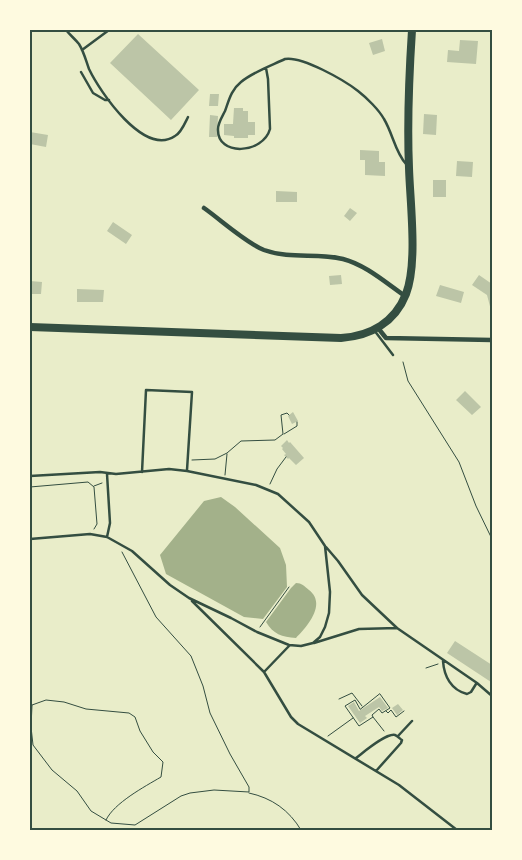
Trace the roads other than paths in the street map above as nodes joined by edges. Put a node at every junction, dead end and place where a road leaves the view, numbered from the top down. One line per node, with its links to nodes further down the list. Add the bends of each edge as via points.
1 (66, 30): 4 (lane)
2 (109, 30): 4 (lane)
3 (412, 30): 9 (highway)
4 (82, 50): 7 (lane)
5 (266, 68): 5 (lane, via 268,136 255,147 232,148 219,137 218,128 228,99 239,83); 9 (lane, via 292,58 324,70 359,91 383,117 402,159)
6 (81, 72): 7 (lane, via 93,93)
7 (109, 100): 8 (lane, via 134,128 155,140 175,136)
8 (188, 117)
9 (409, 167): 11 (highway, via 412,268)
10 (204, 208): 11 (street, via 261,249 287,256 329,257 356,263)
11 (406, 296): 13 (highway, via 395,314)
12 (30, 327): 13 (highway, via 341,338)
13 (376, 329): 14 (street, via 386,338); 15 (lane)
14 (492, 340)
15 (393, 355)
16 (187, 471): 17 (lane); 17 (lane, via 192,392 146,390); 22 (lane, via 256,485 278,494 310,522)
17 (142, 472): 18 (lane)
18 (107, 474): 19 (lane); 20 (lane, via 110,523)
19 (30, 476)
20 (107, 537): 21 (lane, via 90,534); 23 (lane, via 132,551)
21 (30, 539)
22 (325, 546): 24 (lane, via 362,595); 25 (lane, via 329,613 320,637)
23 (189, 598): 26 (lane); 28 (lane)
24 (398, 628): 25 (lane, via 359,629); 27 (lane)
25 (313, 644): 26 (lane)
26 (289, 646): 28 (lane)
27 (443, 661): 29 (lane); 29 (lane, via 446,678 456,689 467,694)
28 (264, 672): 33 (lane, via 298,724)
29 (477, 683): 30 (lane)
30 (492, 696)
31 (412, 721): 32 (lane)
32 (398, 736): 33 (lane, via 387,736); 34 (lane, via 401,743)
33 (356, 758): 34 (lane)
34 (376, 771): 35 (lane, via 399,784)
35 (457, 830)

